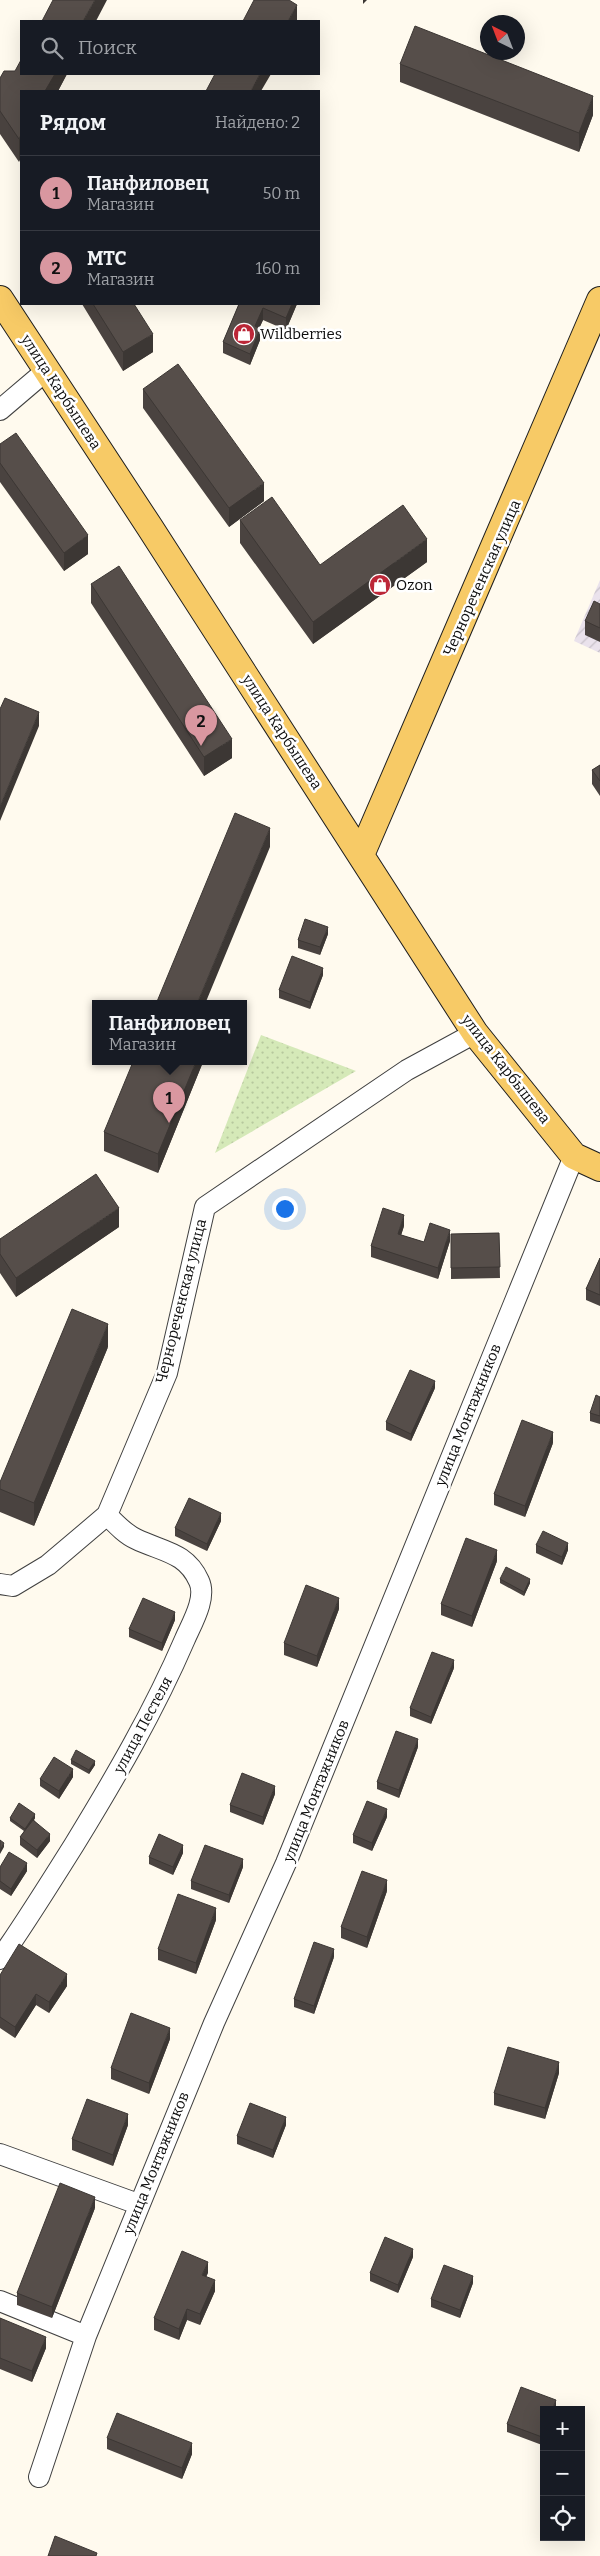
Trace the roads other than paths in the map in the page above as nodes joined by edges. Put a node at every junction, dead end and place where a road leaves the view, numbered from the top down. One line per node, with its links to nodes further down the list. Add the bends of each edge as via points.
1 (0, 299): 3 (main road, улица Карбышева)
2 (600, 300): 5 (main road, Чернореченская улица)
3 (47, 370): 4 (street); 5 (main road, улица Карбышева)
4 (0, 410)
5 (361, 854): 6 (main road, улица Карбышева)
6 (475, 1033): 7 (main road, улица Карбышева); 9 (street, Чернореченская улица, via 407,1070 204,1207 167,1373)
7 (574, 1156): 8 (main road); 13 (street, улица Монтажников, via 286,1863)
8 (600, 1168)
9 (107, 1515): 10 (street, Чернореченская улица, via 48,1565 13,1586); 11 (street, улица Пестеля, via 134,1538 189,1564 201,1584 200,1602 166,1684 126,1760)
10 (0, 1584)
11 (0, 1959)
12 (0, 2154): 13 (street)
13 (138, 2204): 15 (street, улица Монтажников)
14 (0, 2301): 15 (street)
15 (86, 2336): 16 (street, улица Монтажников)
16 (39, 2477)

